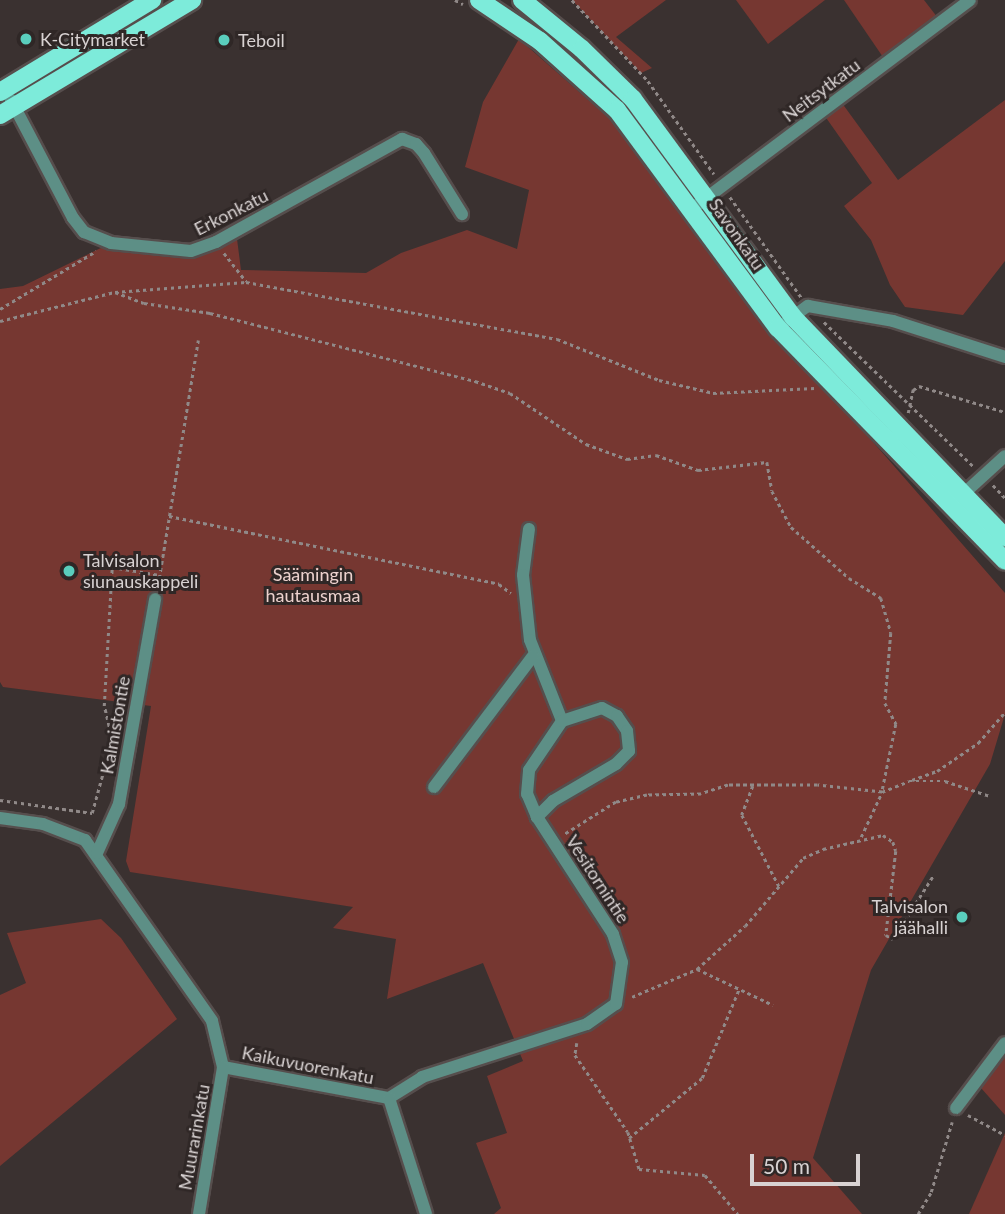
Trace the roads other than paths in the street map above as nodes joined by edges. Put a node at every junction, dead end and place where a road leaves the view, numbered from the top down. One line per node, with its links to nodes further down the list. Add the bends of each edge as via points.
1 (152, 0): 6 (main road)
2 (192, 0): 7 (main road)
3 (479, 0): 9 (main road, Savonkatu, via 586,79 617,110)
4 (522, 0): 8 (main road, Savonkatu, via 633,99)
5 (970, 0): 8 (street, Neitsytkatu)
6 (2, 90): 7 (street, Erkonkatu)
7 (7, 111): 10 (street, Erkonkatu, via 73,218 85,232 111,243 191,251 216,242 402,139 424,153)
8 (715, 192): 9 (street, Neitsytkatu); 11 (main road, Savonkatu)
9 (693, 208): 12 (main road, Savonkatu)
10 (462, 214)
11 (800, 311): 12 (street); 13 (street, via 893,321); 15 (main road, Savonkatu)
12 (778, 328): 15 (main road, Savonkatu)
13 (1005, 357)
14 (1005, 456): 15 (street)
15 (958, 500): 17 (main road); 18 (main road)
16 (529, 529): 20 (street, via 523,575)
17 (1005, 537)
18 (1005, 561)
19 (155, 599): 25 (street, Kalmistontie, via 119,804)
20 (533, 656): 21 (street); 22 (street)
21 (562, 721): 23 (street, Vesitornintie, via 529,770 527,794); 23 (street, via 602,708 617,716 627,732 629,751 616,764 553,801)
22 (434, 786)
23 (537, 817): 26 (street, Vesitornintie, via 613,933 622,962)
24 (0, 818): 25 (street, via 71,834)
25 (97, 853): 28 (street, Kaikuvuorenkatu, via 212,1021)
26 (616, 1004): 29 (street, Kaikuvuorenkatu, via 579,1027 422,1077)
27 (1005, 1043): 30 (street)
28 (223, 1066): 29 (street, Kaikuvuorenkatu); 31 (street, Muurarinkatu)
29 (389, 1098): 32 (street)
30 (956, 1108)
31 (199, 1214)
32 (426, 1214)

